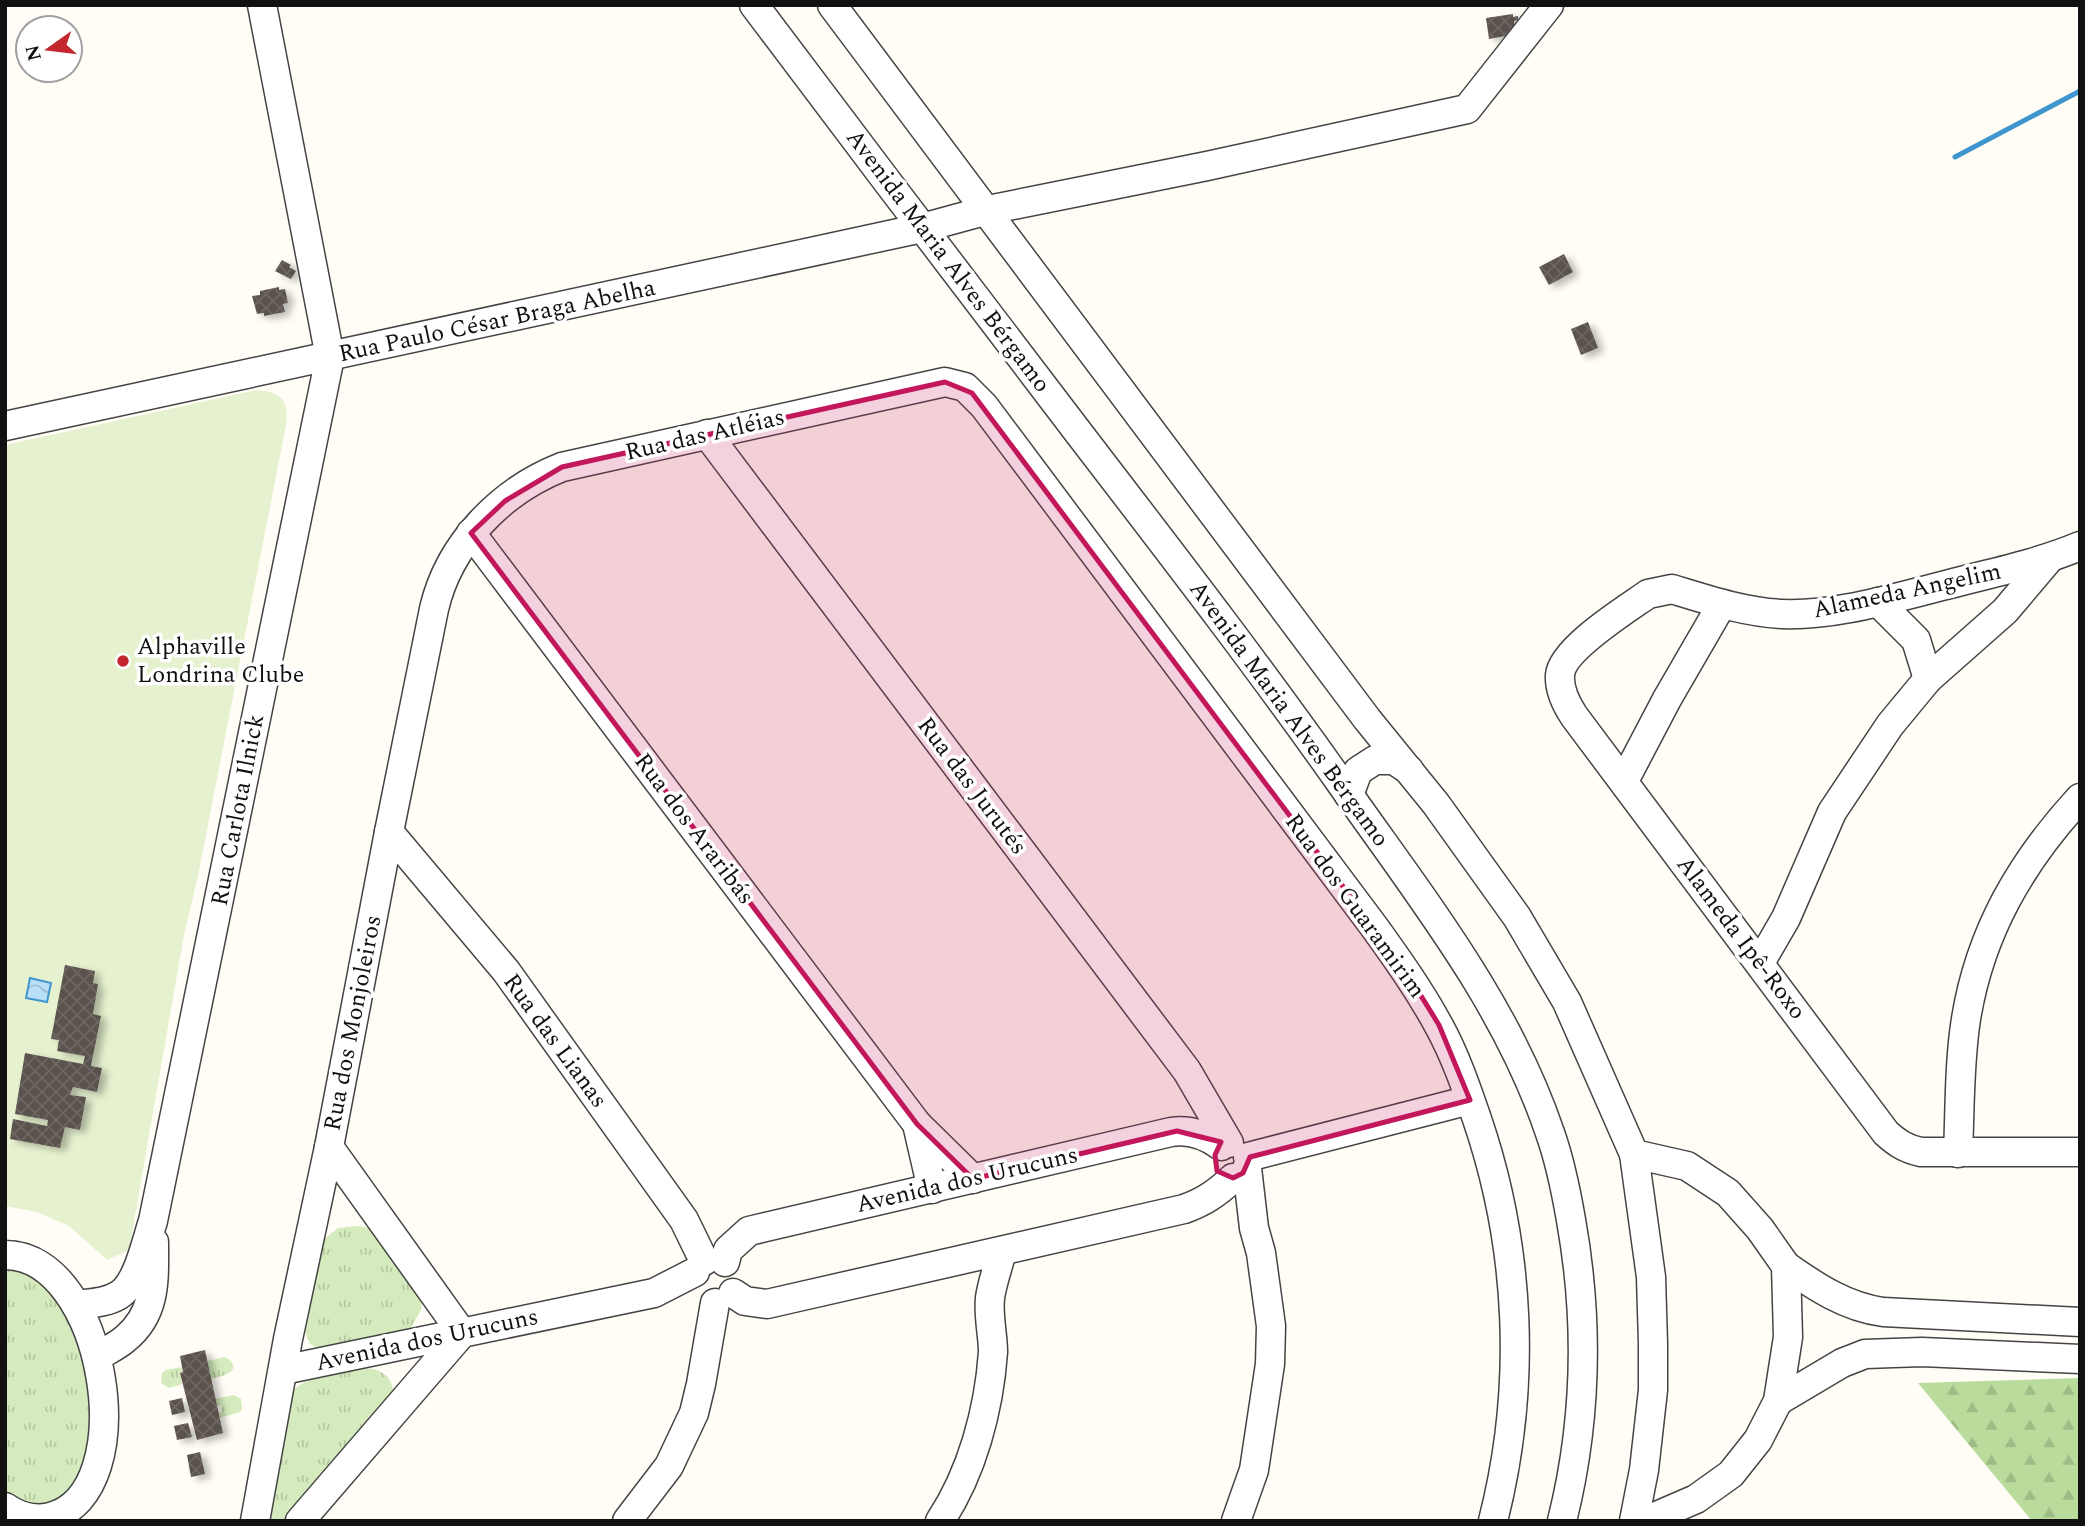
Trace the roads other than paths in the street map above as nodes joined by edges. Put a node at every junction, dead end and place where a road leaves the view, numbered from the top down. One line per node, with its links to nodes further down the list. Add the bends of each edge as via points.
1 (262, 5): 7 (street)
2 (754, 5): 6 (street, Avenida Maria Alves Bérgamo)
3 (832, 5): 5 (street)
4 (1549, 5): 5 (street, Rua Paulo César Braga Abelha, via 1467,109)
5 (988, 211): 6 (street, Rua Paulo César Braga Abelha); 18 (street)
6 (922, 228): 7 (street, Rua Paulo César Braga Abelha); 20 (street, Avenida Maria Alves Bérgamo, via 1274,689)
7 (330, 357): 9 (street, Rua Paulo César Braga Abelha); 33 (street, Rua Carlota Ilnick)
8 (960, 385): 10 (street, Rua das Atléias, via 945,382); 24 (street, Rua dos Guaramirim, via 984,406 1402,965 1439,1026)
9 (5, 426)
10 (707, 434): 11 (street, Rua das Atléias, via 562,467 505,501); 30 (street, Rua das Jurutés, via 1188,1070)
11 (471, 533): 22 (street, Rua dos Monjoleiros, via 436,600); 25 (street, Rua dos Araribás)
12 (2080, 546): 13 (street, Alameda Angelim)
13 (2049, 559): 14 (street, Alameda Angelim); 17 (street, via 2005,611)
14 (1878, 602): 15 (street, Alameda Angelim, via 1794,614); 17 (street, via 1916,640)
15 (1722, 604): 16 (street, Alameda Angelim, via 1672,589 1648,594 1577,647); 19 (street)
16 (1560, 676): 19 (street, Alameda Ipê-Roxo, via 1568,707)
17 (1928, 679): 23 (street, via 1890,725 1832,812 1786,918)
18 (1411, 772): 20 (street, via 1394,760 1375,760 1358,771); 29 (street, via 1517,917 1567,1002)
19 (1624, 781): 23 (street, Alameda Ipê-Roxo)
20 (1349, 795): 49 (street, Avenida Maria Alves Bérgamo, via 1472,971 1512,1043 1551,1133 1569,1207 1583,1309 1584,1388)
21 (2080, 798): 28 (street, via 2019,876 1978,967 1965,1032)
22 (389, 832): 26 (street, Rua dos Monjoleiros); 38 (street, Rua das Lianas, via 506,971 684,1220)
23 (1760, 963): 28 (street, Alameda Ipê-Roxo, via 1886,1133 1911,1150)
24 (1470, 1100): 30 (street); 56 (street, Rua dos Guaramirim, via 1497,1185 1511,1262 1515,1319 1508,1455)
25 (917, 1124): 31 (street, Rua dos Araribás); 32 (street, Rua dos Araribás)
26 (329, 1147): 42 (street); 45 (street, Rua dos Monjoleiros)
27 (2080, 1152): 28 (street, Alameda Ipê-Roxo)
28 (1958, 1153)
29 (1634, 1154): 37 (street, via 1687,1166 1728,1193); 57 (street, via 1651,1277 1653,1390)
30 (1236, 1159): 31 (street, Avenida dos Urucuns, via 1209,1137 1177,1131); 34 (street, via 1215,1194 1202,1203); 55 (street, Rua das Jurutés, via 1261,1254 1271,1326 1262,1427 1254,1470)
31 (973, 1179): 32 (street, Avenida dos Urucuns)
32 (932, 1189): 38 (street, Avenida dos Urucuns, via 749,1231 728,1250)
33 (153, 1221): 40 (street, Rua Carlota Ilnick, via 135,1276 121,1294); 43 (street, Rua Carlota Ilnick, via 150,1303 125,1339)
34 (1002, 1251): 36 (street); 39 (street)
35 (5, 1255): 40 (street, via 20,1256 44,1268)
36 (967, 1259): 38 (street, via 767,1304 745,1301); 39 (street)
37 (1786, 1266): 41 (street, via 1817,1288 1865,1310); 46 (street, via 1788,1336)
38 (712, 1281): 42 (street, Avenida dos Urucuns); 53 (street, via 694,1413 669,1466)
39 (989, 1301): 54 (street, via 993,1350 986,1404 959,1487)
40 (76, 1305): 43 (street)
41 (2080, 1322)
42 (462, 1332): 45 (street, Avenida dos Urucuns); 52 (street)
43 (97, 1357): 47 (street, via 103,1422)
44 (2080, 1359): 46 (street, via 1865,1354)
45 (283, 1370): 51 (street, Rua dos Monjoleiros)
46 (1778, 1401): 58 (street, via 1758,1440 1731,1474 1696,1499)
47 (94, 1474): 48 (street, via 62,1514 35,1519); 50 (street)
48 (5, 1507)
49 (1566, 1516)
50 (90, 1521)
51 (254, 1521)
52 (300, 1521)
53 (627, 1521)
54 (940, 1521)
55 (1236, 1521)
56 (1493, 1521)
57 (1634, 1521)
58 (1645, 1521)

